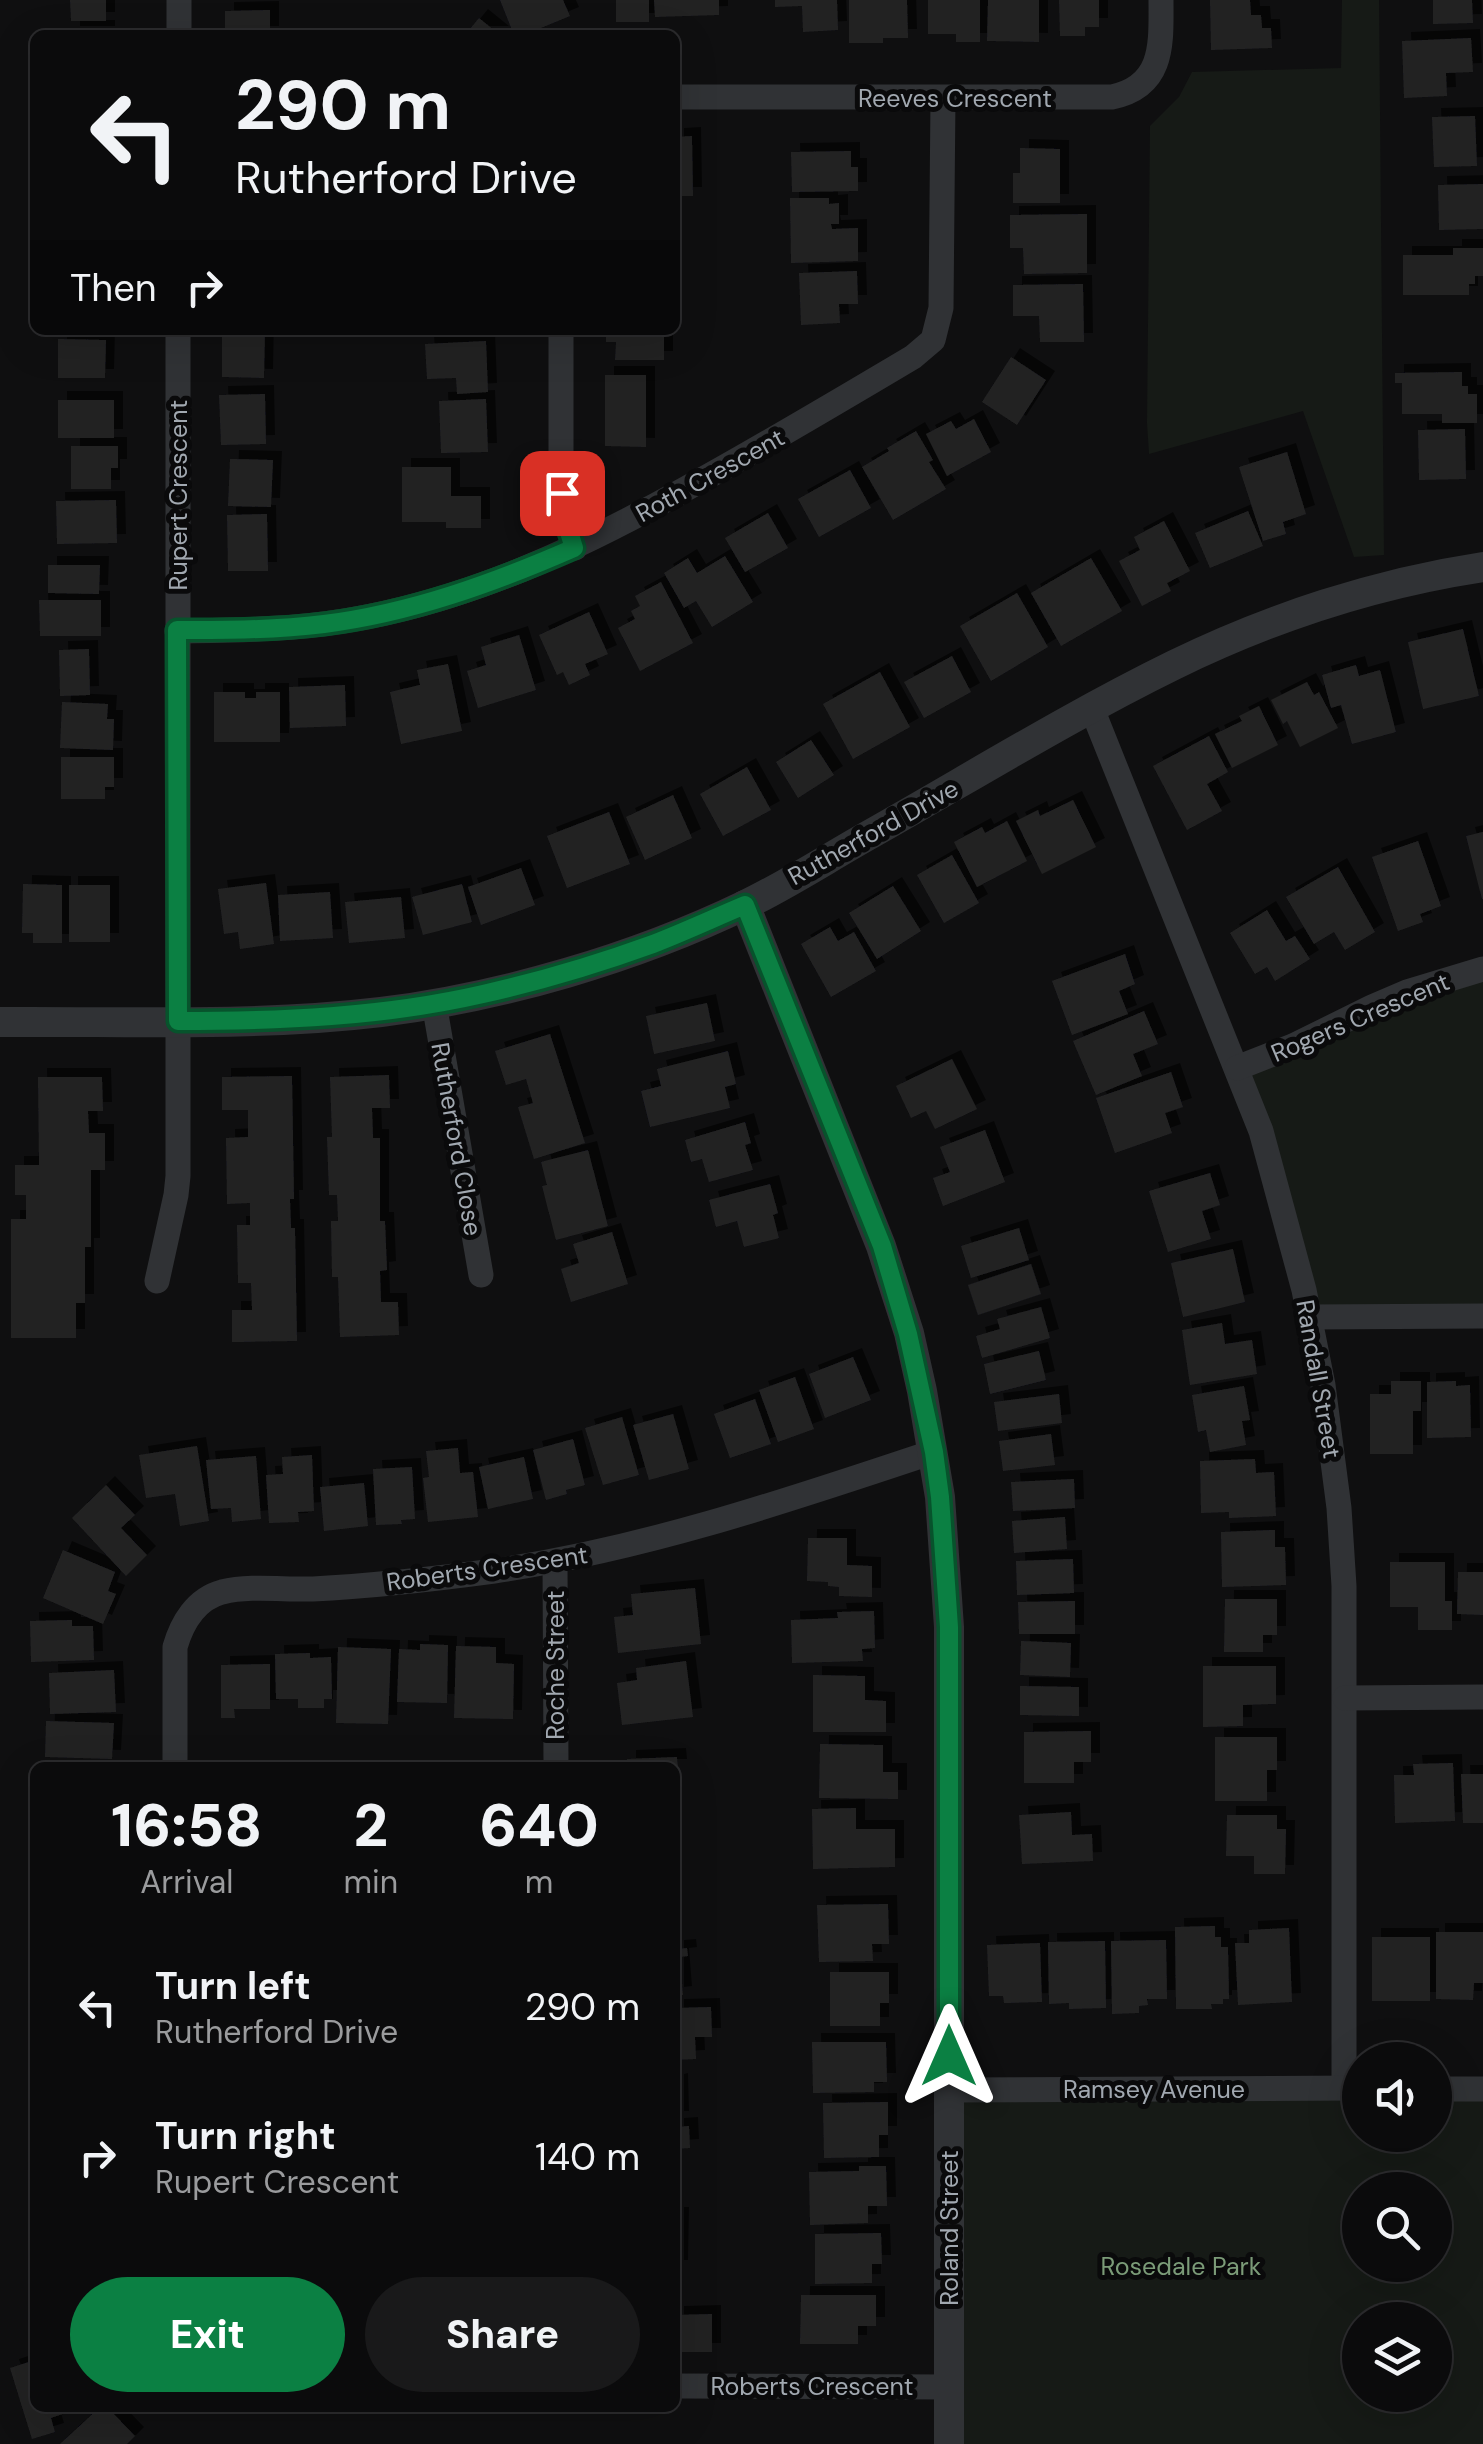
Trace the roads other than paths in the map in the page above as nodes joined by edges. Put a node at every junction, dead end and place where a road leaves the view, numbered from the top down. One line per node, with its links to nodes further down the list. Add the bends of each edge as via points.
1 (179, 0): 3 (street)
2 (1161, 0): 5 (street, Reeves Crescent, via 1159,57 1126,94)
3 (179, 30)
4 (680, 97): 5 (street, Reeves Crescent)
5 (943, 98): 8 (street, Roth Crescent, via 941,308 932,340 913,358 754,452)
6 (178, 335): 10 (street, Rupert Crescent)
7 (561, 335): 8 (street, via 562,493)
8 (574, 548): 10 (street, Roth Crescent, via 460,593 370,616 296,627)
9 (1483, 567): 11 (street, Rutherford Drive, via 1424,577 1250,631)
10 (177, 630): 15 (street, Rupert Crescent)
11 (1092, 709): 12 (street, Rutherford Drive); 17 (street, Randall Street)
12 (745, 905): 14 (street, Rutherford Drive, via 573,970); 22 (street, Roland Street, via 882,1246)
13 (1483, 968): 17 (street, Rogers Crescent, via 1407,992)
14 (434, 1004): 15 (street, Rutherford Drive, via 309,1018); 18 (street, Rutherford Close)
15 (178, 1021): 16 (street, Rutherford Drive); 19 (street, Rupert Crescent, via 178,1176)
16 (0, 1022)
17 (1237, 1068): 21 (street, Randall Street, via 1261,1131)
18 (480, 1276)
19 (157, 1281)
20 (1483, 1316): 21 (street)
21 (1310, 1317): 25 (street, Randall Street, via 1339,1508)
22 (934, 1452): 23 (street, Roberts Crescent, via 739,1516); 31 (street, Roland Street, via 949,1627)
23 (555, 1562): 26 (street, Roberts Crescent, via 206,1598 180,1630 176,1647); 27 (street, Roche Street)
24 (1483, 1697): 25 (street)
25 (1345, 1698): 28 (street, Randall Street)
26 (175, 1762)
27 (556, 1762)
28 (1351, 2042)
29 (1342, 2088): 31 (street, Ramsey Avenue)
30 (1452, 2089): 32 (street)
31 (949, 2090): 34 (street, Roland Street)
32 (1483, 2090)
33 (680, 2386): 34 (street, Roberts Crescent)
34 (948, 2386): 35 (street, Roland Street)
35 (948, 2444)

